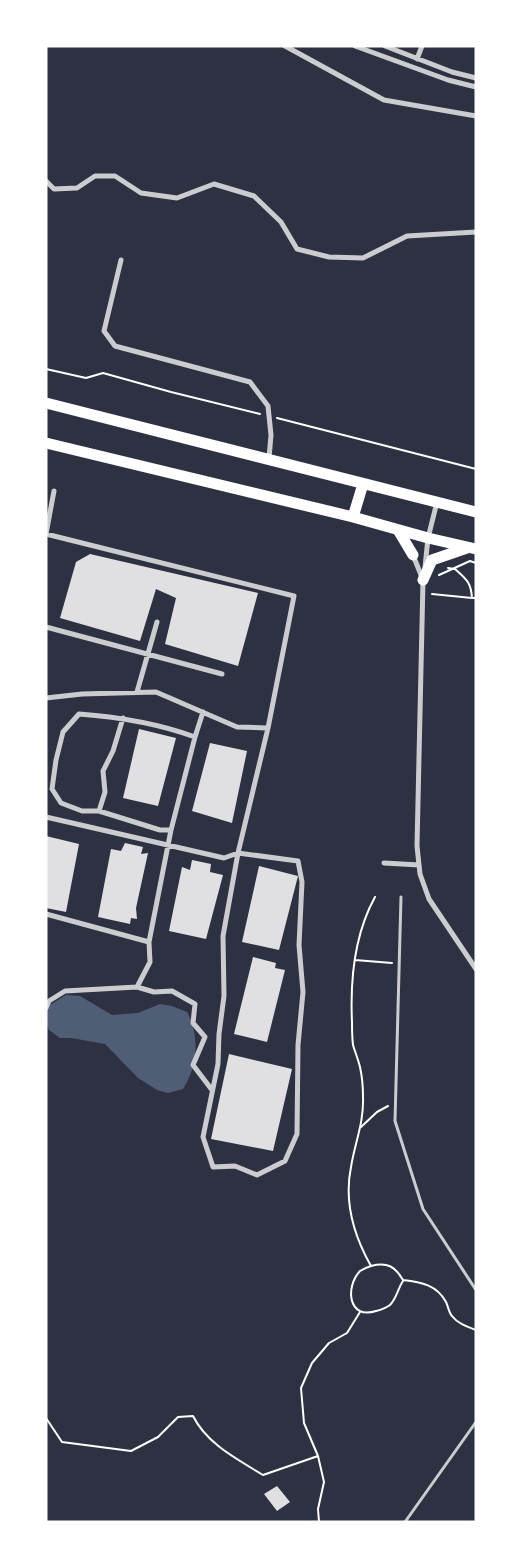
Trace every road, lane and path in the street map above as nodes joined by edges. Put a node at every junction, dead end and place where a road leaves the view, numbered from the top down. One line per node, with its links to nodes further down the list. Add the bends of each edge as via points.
1 (285, 46): 8 (street, via 384,100)
2 (355, 46): 7 (street)
3 (385, 46): 5 (street)
4 (422, 46): 5 (street)
5 (417, 59): 6 (street)
6 (476, 78)
7 (476, 88)
8 (476, 116)
9 (46, 181): 10 (street, via 54,189 77,188 95,176 115,176 141,193 177,198 214,184 254,196 281,222 296,249 329,257 362,258 407,236)
10 (476, 232)
11 (121, 260): 14 (street, via 104,331 115,346 250,382 268,406)
12 (46, 403): 14 (main road)
13 (46, 443): 19 (main road)
14 (269, 458): 15 (main road)
15 (362, 484): 17 (main road); 19 (main road)
16 (54, 491): 21 (street)
17 (437, 502): 18 (main road); 22 (street)
18 (476, 512)
19 (353, 517): 20 (main road)
20 (398, 530): 22 (main road); 24 (main road)
21 (46, 534): 38 (street, via 294,596)
22 (428, 538): 23 (main road); 28 (street)
23 (471, 548): 28 (main road, via 432,560)
24 (413, 555): 28 (street)
25 (476, 562): 27 (path)
26 (448, 568): 27 (path)
27 (452, 568): 28 (path); 30 (path, via 472,586)
28 (423, 580): 46 (street)
29 (432, 594): 30 (path)
30 (474, 598)
31 (157, 622): 34 (street)
32 (46, 627): 33 (street)
33 (222, 674)
34 (137, 692): 35 (street); 36 (street, via 156,692)
35 (46, 698)
36 (203, 712): 38 (street, via 237,727); 39 (street)
37 (123, 718): 39 (street, via 167,727); 40 (street, via 103,771 105,792); 40 (street, via 79,714 64,732 56,760 52,789 61,803 82,811)
38 (268, 728): 44 (street)
39 (195, 737): 42 (street)
40 (99, 811): 42 (street, via 160,830)
41 (46, 817): 43 (street)
42 (172, 830): 43 (street)
43 (169, 845): 44 (street, via 224,858); 50 (street)
44 (238, 852): 56 (street, via 224,936 224,996 218,1064); 56 (street, via 298,862 302,882 299,945 303,992 298,1045 297,1134 286,1161 257,1175 235,1166 213,1167 202,1137)
45 (384, 863): 46 (street)
46 (419, 865): 53 (street, via 429,899)
47 (375, 897): 51 (path, via 364,920)
48 (401, 897): 52 (lane)
49 (46, 914): 50 (street)
50 (149, 942): 54 (street, via 150,962)
51 (355, 960): 52 (path); 58 (path, via 351,1009 353,1044 360,1068 363,1098)
52 (399, 962): 57 (lane)
53 (476, 969)
54 (137, 987): 55 (street, via 65,991 50,1000); 56 (street, via 154,992 172,991 195,1004 193,1023 205,1037 193,1065)
55 (46, 1008)
56 (212, 1090)
57 (395, 1102): 58 (path, via 377,1112); 61 (lane, via 394,1121 423,1209)
58 (361, 1127): 59 (path, via 351,1168 348,1200 360,1243)
59 (371, 1266): 60 (path, via 382,1263 392,1266); 62 (path, via 361,1270 351,1290 352,1304)
60 (403, 1280): 62 (path, via 389,1305 366,1314); 63 (path, via 431,1286 440,1293 452,1316)
61 (476, 1290)
62 (360, 1312): 66 (path, via 347,1333 329,1343 312,1363 301,1388 304,1423)
63 (476, 1330)
64 (46, 1418): 66 (path, via 62,1442 132,1451 158,1437 178,1417 193,1416 224,1451 263,1475)
65 (476, 1422): 68 (lane)
66 (318, 1456): 67 (path, via 324,1482)
67 (318, 1522)
68 (406, 1522)

